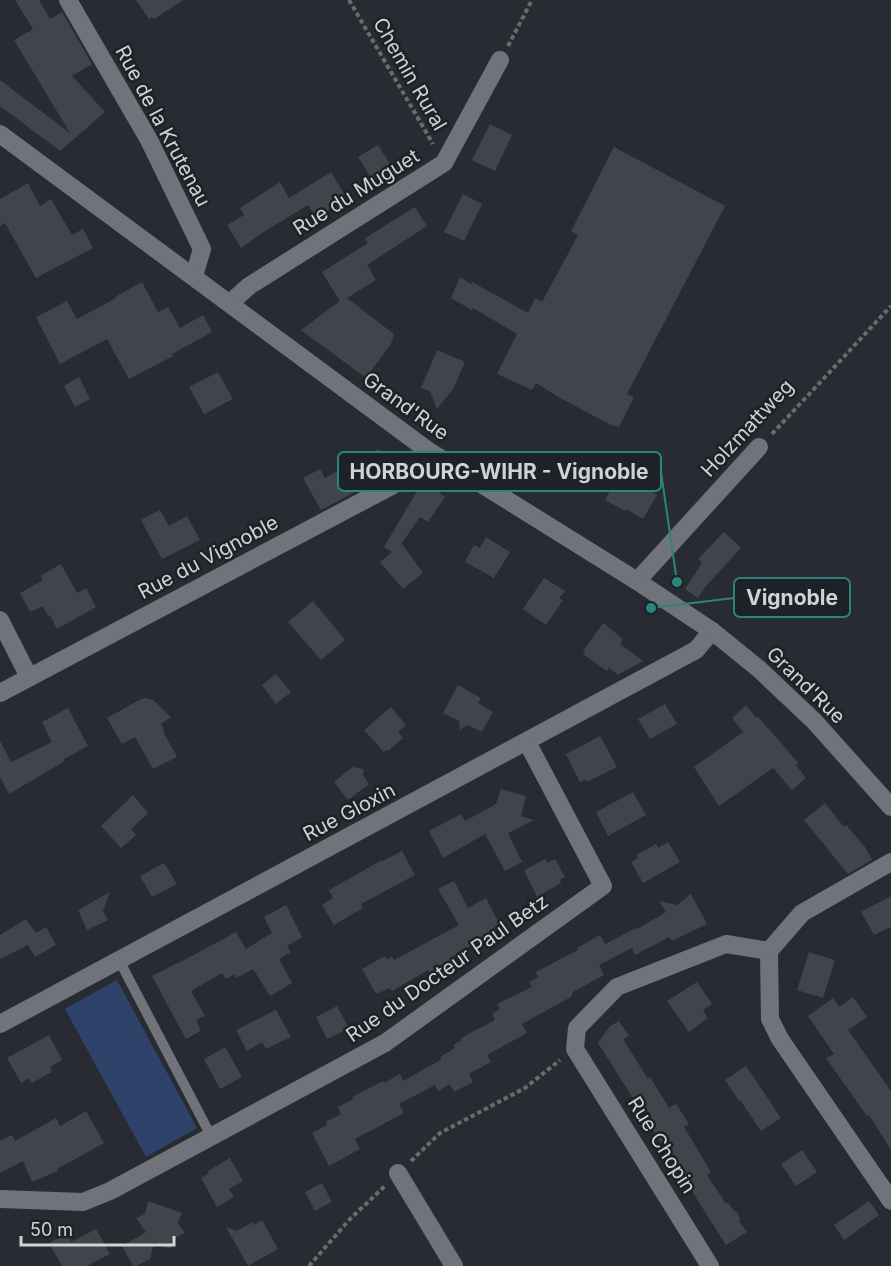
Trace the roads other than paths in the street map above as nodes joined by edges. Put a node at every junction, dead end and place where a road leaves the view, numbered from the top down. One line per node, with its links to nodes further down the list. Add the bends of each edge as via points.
1 (68, 0): 4 (street, Rue de la Krutenau, via 149,140 202,249)
2 (500, 60): 5 (street, Rue du Muguet, via 444,163 249,286)
3 (0, 134): 4 (street, Grand'Rue)
4 (194, 276): 5 (street, Grand'Rue)
5 (230, 303): 7 (street, Grand'Rue)
6 (759, 447): 8 (street, Holzmattweg)
7 (430, 452): 8 (street, Grand'Rue); 11 (street, Rue du Vignoble, via 414,474)
8 (637, 581): 10 (street, Grand'Rue)
9 (0, 620): 11 (street)
10 (712, 631): 13 (street, Rue Gloxin, via 696,650); 14 (street, Grand'Rue, via 814,721)
11 (29, 677): 12 (street, Rue du Vignoble)
12 (0, 693)
13 (527, 742): 17 (street, Rue Gloxin); 19 (street, Rue du Docteur Paul Betz, via 603,886 385,1043)
14 (891, 807)
15 (891, 862): 16 (street, via 801,913)
16 (769, 951): 22 (street, via 770,1019); 24 (street, Rue Chopin, via 726,944 617,987 577,1028 575,1049)
17 (119, 960): 18 (street, Rue Gloxin); 19 (lane)
18 (0, 1024)
19 (211, 1136): 21 (street, Rue du Docteur Paul Betz, via 83,1202)
20 (398, 1173): 23 (street)
21 (0, 1198)
22 (891, 1202)
23 (454, 1266)
24 (710, 1266)

